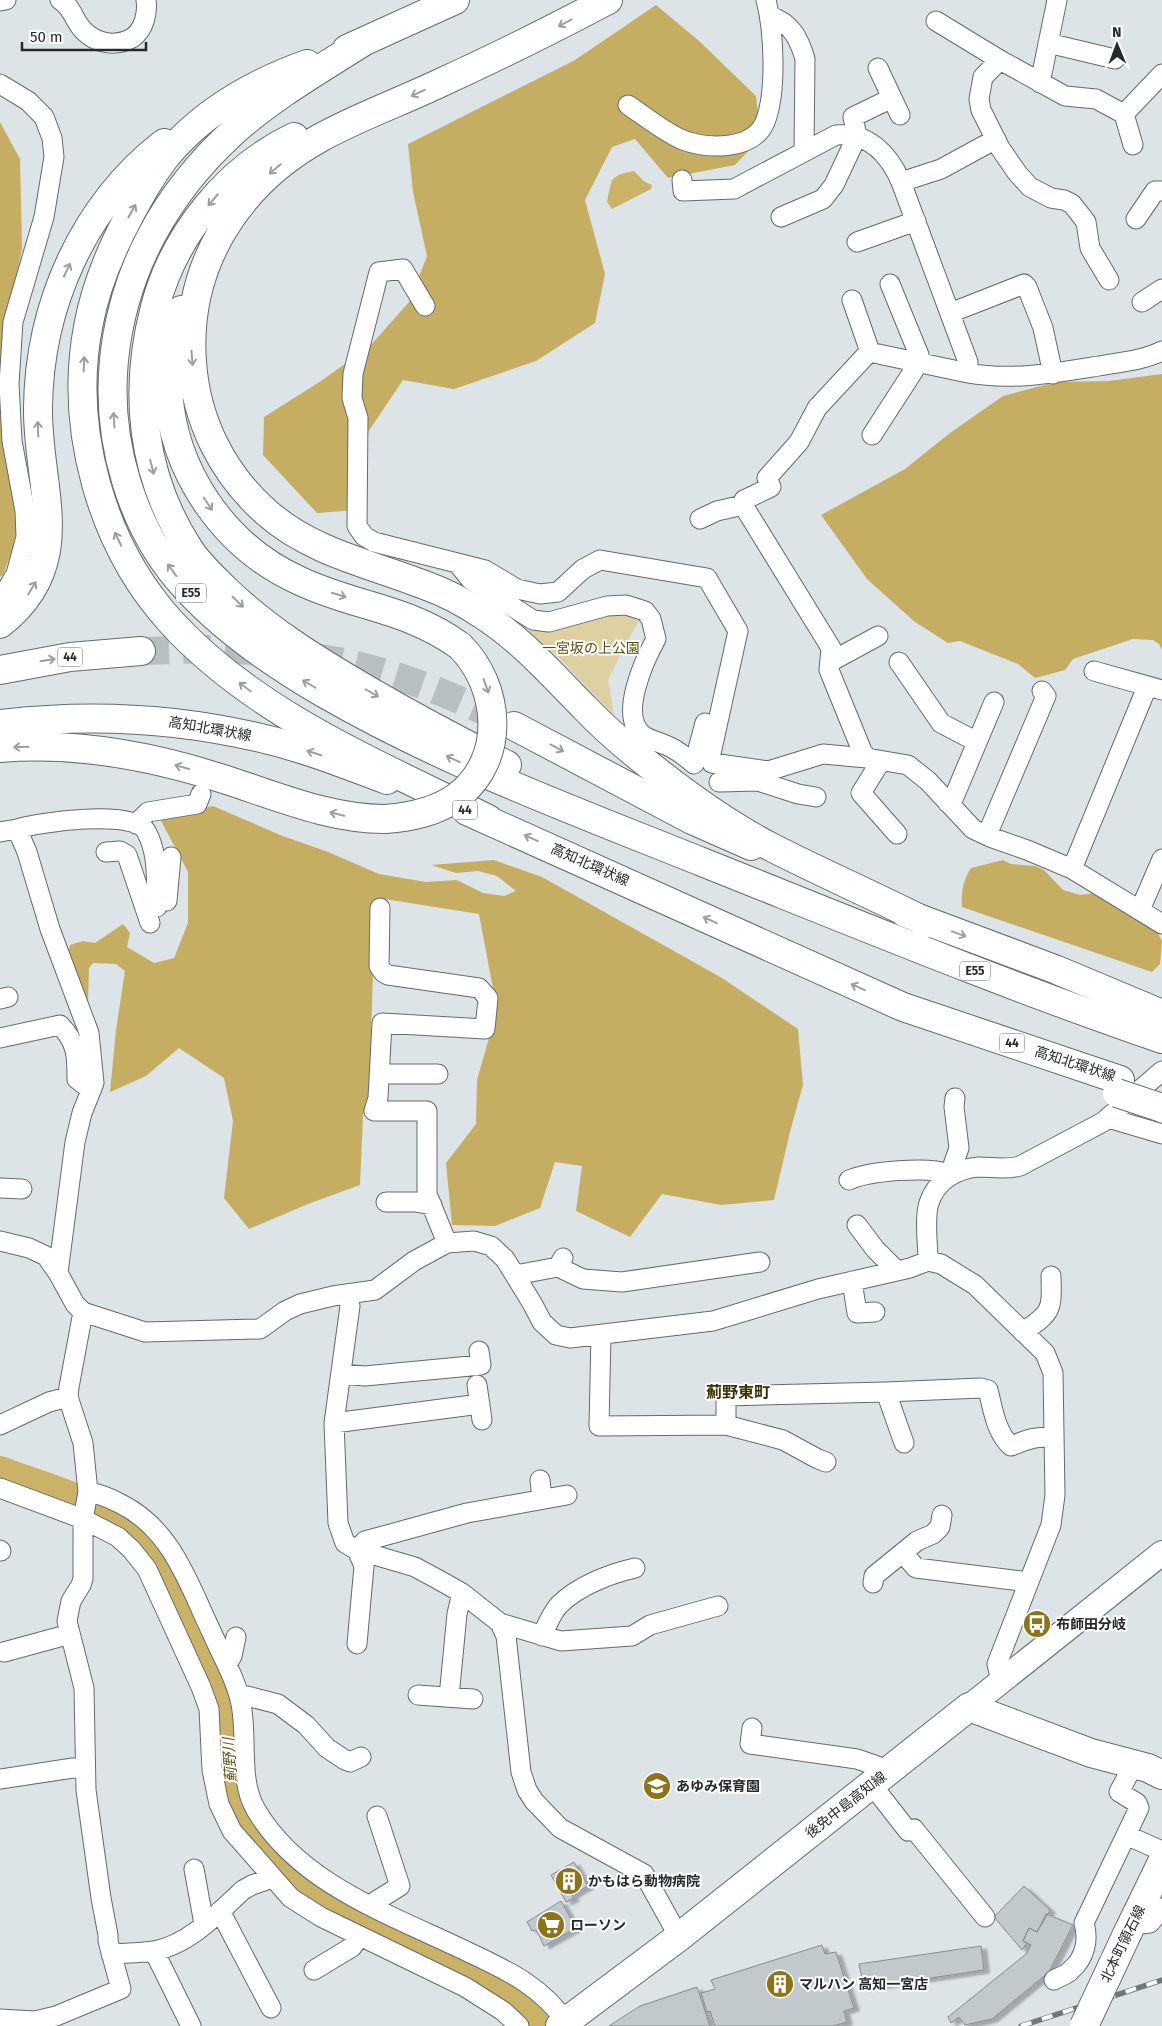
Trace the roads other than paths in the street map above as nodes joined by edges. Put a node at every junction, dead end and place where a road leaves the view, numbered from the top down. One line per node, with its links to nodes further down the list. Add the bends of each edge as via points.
1 (6, 0): 7 (street)
2 (60, 0): 3 (street, via 66,3 83,31 102,43 122,43 136,35 143,24)
3 (146, 0)
4 (455, 0): 10 (main road)
5 (608, 0): 20 (main road, one-way to 20)
6 (1057, 0): 11 (street)
7 (0, 2)
8 (768, 8): 19 (street, via 773,62 770,101 765,123 757,134 723,147 698,145 680,140); 25 (street, via 796,36 805,59)
9 (936, 21): 13 (street)
10 (364, 42): 18 (main road, via 298,67); 81 (main road, E55, one-way to 10, via 494,778 372,721 290,673 231,630 184,587 152,543 130,494 115,441 111,386 126,295 142,253 164,211 187,180 234,131 294,86)
11 (1048, 43): 12 (street); 16 (street)
12 (1115, 59)
13 (1000, 60): 16 (street); 23 (street, via 982,77 979,99)
14 (878, 68): 22 (street, via 896,106 853,117)
15 (1162, 74): 21 (street)
16 (1040, 83): 21 (street, via 1065,96 1096,99)
17 (0, 84): 50 (street, via 28,101 44,117 52,138 54,157 44,217 13,322 9,384 26,537 16,574)
18 (235, 97): 51 (main road, one-way to 18, via 32,590 47,550 48,510 39,444 39,376 45,340 62,280 90,224 129,174 178,132); 72 (main road, one-way to 18, via 318,734 222,670 170,620 149,593 130,564 100,496 90,460 83,394 88,327 95,297 132,209 167,156 188,134)
19 (628, 105)
20 (391, 106): 32 (main road, one-way to 32, via 347,124 288,158 263,179); 81 (main road, E55, one-way to 81, via 316,127 279,144 249,164 223,188 181,243 167,271 149,328 143,389 149,455 158,488 172,519 190,551 244,608 330,668 506,764)
21 (1124, 114): 24 (street)
22 (857, 136): 25 (street, via 836,135); 27 (street, via 870,140 895,167); 29 (street, via 834,185 823,200)
23 (996, 139): 27 (street, via 941,169); 34 (street, via 1030,187 1072,204 1086,222 1090,248)
24 (1134, 145)
25 (804, 152): 26 (street, via 734,189 683,192)
26 (682, 180)
27 (901, 182): 31 (street)
28 (1162, 191): 30 (street, via 1155,192)
29 (781, 218)
30 (1136, 220)
31 (916, 221): 33 (street); 40 (street)
32 (221, 230): 65 (main road, one-way to 65, bridge, via 191,284 174,334 169,362 168,386 175,434 192,477 219,520 254,555 319,589 419,621 460,646 472,658 488,689 493,721 488,754 470,785 450,801 424,813 405,817 364,819 320,810 215,776 143,758 76,748); 85 (main road, one-way to 85, via 198,287 191,344 193,371 202,413 215,447 229,472 266,512 288,530 315,545 426,585 472,608 515,638 616,737 682,790 771,847)
33 (857, 242)
34 (1108, 280)
35 (890, 284): 43 (street, via 919,355)
36 (1162, 289): 38 (street)
37 (852, 300): 42 (street)
38 (1142, 302)
39 (425, 306): 49 (street, via 403,269 379,272 353,374 352,398 358,418 358,526 364,536 374,542)
40 (950, 313): 44 (street, via 968,362); 45 (street, via 1024,284 1043,328)
41 (1162, 351): 45 (street, via 1149,358)
42 (869, 352): 43 (street); 47 (street, via 817,408 799,442 767,478 771,487 744,500)
43 (918, 361): 44 (street); 46 (street)
44 (968, 373): 45 (street, via 1016,377)
45 (1053, 374)
46 (872, 435)
47 (743, 505): 48 (street); 54 (street, via 830,648)
48 (700, 519)
49 (457, 563): 61 (street, via 471,580 533,620 549,622 607,606 626,605 645,611 651,619 656,639 643,662 638,680 633,714 636,728 694,764); 67 (street, via 485,570 517,589 540,594 558,592 582,569 600,560 707,578 738,631 710,758 712,763)
50 (0, 597)
51 (0, 624)
52 (878, 636): 54 (street)
53 (140, 651): 56 (main road, 44, one-way to 53, via 70,657)
54 (830, 662): 66 (street, via 829,670 862,751)
55 (899, 662): 64 (street, via 941,723)
56 (0, 670)
57 (1094, 671): 58 (street)
58 (1155, 689): 80 (street, via 1127,716)
59 (1042, 691): 76 (street, via 1046,696)
60 (994, 702): 64 (street)
61 (705, 723)
62 (0, 724): 72 (main road, 高知北環状線 / 44, one-way to 62, via 326,757 222,730 116,718 58,718)
63 (514, 726): 85 (main road, one-way to 85, via 692,820)
64 (977, 742): 71 (street, via 954,797)
65 (0, 748)
66 (874, 759): 67 (street, via 822,754); 71 (street, via 908,765); 75 (street, via 861,793)
67 (758, 776): 68 (street); 70 (street, via 798,794)
68 (719, 782)
69 (201, 794): 73 (street, via 197,804 148,812)
70 (816, 796)
71 (948, 803): 76 (street, via 973,829)
72 (488, 819): 97 (main road, 高知北環状線 / 44, one-way to 72, via 903,1007)
73 (136, 824): 74 (street, via 125,820 82,820 34,824); 84 (street, via 146,829 155,853)
74 (8, 831): 95 (street, via 27,852 50,928 89,1033 94,1083)
75 (897, 834)
76 (987, 836): 80 (street)
77 (106, 852): 84 (street, via 120,851 127,855)
78 (171, 857): 84 (street, via 166,905)
79 (1162, 859): 83 (street)
80 (1072, 869): 83 (street)
81 (790, 897): 91 (main road, E55, via 962,966)
82 (380, 908): 93 (street, via 379,966 383,972 479,988 488,998 485,1030 382,1023)
83 (1140, 910): 86 (street)
84 (151, 914)
85 (928, 923): 87 (main road, one-way to 87)
86 (1162, 924)
87 (1057, 970): 88 (main road, via 1127,985); 89 (main road)
88 (1162, 998)
89 (1162, 1014)
90 (0, 1038): 95 (street, via 60,1025 71,1036 76,1053 77,1079)
91 (1162, 1038)
92 (1162, 1071): 97 (street)
93 (380, 1074): 94 (street); 106 (street, via 374,1112 427,1110 427,1194)
94 (438, 1074)
95 (91, 1090): 113 (street, via 75,1142)
96 (1162, 1094): 97 (main road, 高知北環状線 / 44)
97 (1115, 1097): 99 (main road, bridge); 100 (street); 101 (street, via 1020,1166 1009,1169 972,1168)
98 (955, 1098): 101 (street, via 959,1148)
99 (1162, 1108)
100 (1162, 1134)
101 (950, 1174): 102 (street, via 927,1170 861,1174); 110 (street, via 928,1203)
102 (849, 1180)
103 (0, 1188): 104 (street)
104 (22, 1189)
105 (386, 1202): 106 (street)
106 (432, 1205): 109 (street)
107 (857, 1225): 112 (street, via 874,1249)
108 (0, 1241): 113 (street, via 46,1256)
109 (447, 1242): 114 (street, via 474,1241 491,1246); 117 (street, via 375,1290)
110 (928, 1261): 112 (street); 120 (street, via 941,1264 975,1285)
111 (760, 1262): 114 (street, via 622,1282 583,1278 561,1262)
112 (897, 1271): 116 (street)
113 (58, 1273): 118 (street)
114 (515, 1275): 121 (street, via 542,1322 556,1335 570,1338)
115 (1051, 1276): 120 (street, via 1052,1303 1044,1317)
116 (852, 1281): 119 (street, via 857,1313); 121 (street, via 713,1321)
117 (348, 1294): 118 (street, via 300,1304 260,1329 145,1332); 123 (street, via 350,1306)
118 (83, 1312): 126 (street)
119 (875, 1312)
120 (1023, 1332): 130 (street, via 1045,1353 1053,1373)
121 (601, 1335): 129 (street, via 599,1426)
122 (479, 1351): 123 (street, via 481,1365 365,1376)
123 (341, 1374): 127 (street)
124 (477, 1385): 127 (street, via 481,1412)
125 (886, 1392): 129 (street, via 726,1396); 130 (street, via 981,1388 988,1390 999,1430 1011,1446 1035,1437); 131 (street)
126 (68, 1398): 128 (street, via 49,1402); 134 (street, via 83,1443)
127 (334, 1423): 138 (street, via 338,1523 345,1542)
128 (0, 1425)
129 (726, 1425): 132 (street, via 783,1440)
130 (1054, 1438): 142 (street, via 1055,1494 1051,1525)
131 (904, 1444)
132 (826, 1462)
133 (0, 1488): 137 (street)
134 (88, 1492): 137 (street); 152 (street, via 101,1494 133,1510 163,1538 181,1565)
135 (567, 1495): 138 (street, via 541,1490 365,1541)
136 (942, 1515): 139 (street, via 940,1527 933,1534)
137 (82, 1519): 147 (street, via 83,1579 67,1613); 171 (street, via 118,1537 147,1569 209,1709 212,1770 219,1804 232,1831)
138 (356, 1550): 144 (street, via 415,1567); 150 (street, via 364,1566)
139 (903, 1552): 142 (street, via 916,1568); 143 (street, via 874,1576)
140 (1162, 1553): 153 (street)
141 (622, 1566): 148 (street, via 573,1593 558,1606)
142 (1029, 1582): 153 (street, via 997,1664)
143 (873, 1583)
144 (462, 1593): 146 (street); 156 (street)
145 (718, 1606): 148 (street, via 650,1625 632,1636 561,1641)
146 (500, 1623): 148 (street); 179 (street, via 506,1636 521,1772 527,1790 560,1828 644,1874)
147 (70, 1634): 151 (street); 162 (street, via 84,1688)
148 (542, 1636)
149 (236, 1637): 152 (street)
150 (357, 1644)
151 (4, 1652)
152 (227, 1664): 155 (street)
153 (1001, 1681): 158 (street)
154 (418, 1695): 156 (street)
155 (239, 1696): 160 (street, via 278,1704 345,1760 350,1762); 172 (street, via 244,1722 248,1792 259,1815 279,1840 308,1867 350,1896)
156 (448, 1697): 157 (street)
157 (473, 1699)
158 (970, 1707): 161 (main road, via 1091,1754); 165 (main road, 後免中島高知線)
159 (752, 1728): 165 (street, via 750,1744 857,1759 877,1766)
160 (361, 1757)
161 (1134, 1764): 163 (main road); 167 (street, via 1119,1792 1137,1803 1139,1808)
162 (85, 1769): 164 (street); 181 (street, via 95,1860)
163 (1161, 1773)
164 (1, 1774)
165 (879, 1780): 175 (street, via 908,1831 914,1829); 179 (main road, 後免中島高知線)
166 (377, 1816): 172 (street, via 400,1886 376,1901)
167 (1126, 1835): 168 (street); 183 (street, via 1084,1923 1086,1948 1071,1971)
168 (1162, 1851)
169 (1162, 1862): 177 (main road, 北本町領石線)
170 (194, 1869): 176 (street)
171 (272, 1878): 174 (street, via 252,1885); 178 (street, via 291,1898)
172 (374, 1907): 186 (street, via 512,1973 538,1991)
173 (1162, 1908): 177 (street, via 1150,1923)
174 (220, 1911): 176 (street); 184 (street)
175 (985, 1917)
176 (204, 1924): 180 (street, via 184,1940)
177 (1130, 1929): 189 (main road, 北本町領石線, bridge)
178 (360, 1936): 182 (street, via 352,1947); 188 (street, via 465,1987 503,2011)
179 (679, 1937): 186 (main road, 後免中島高知線)
180 (154, 1951): 181 (street); 187 (street)
181 (112, 1954): 185 (street, via 121,1988 56,2016 35,2021)
182 (314, 1970)
183 (1054, 1980)
184 (271, 2008)
185 (0, 2019)
186 (564, 2025)
187 (191, 2026)
188 (519, 2026)
189 (1084, 2026)

